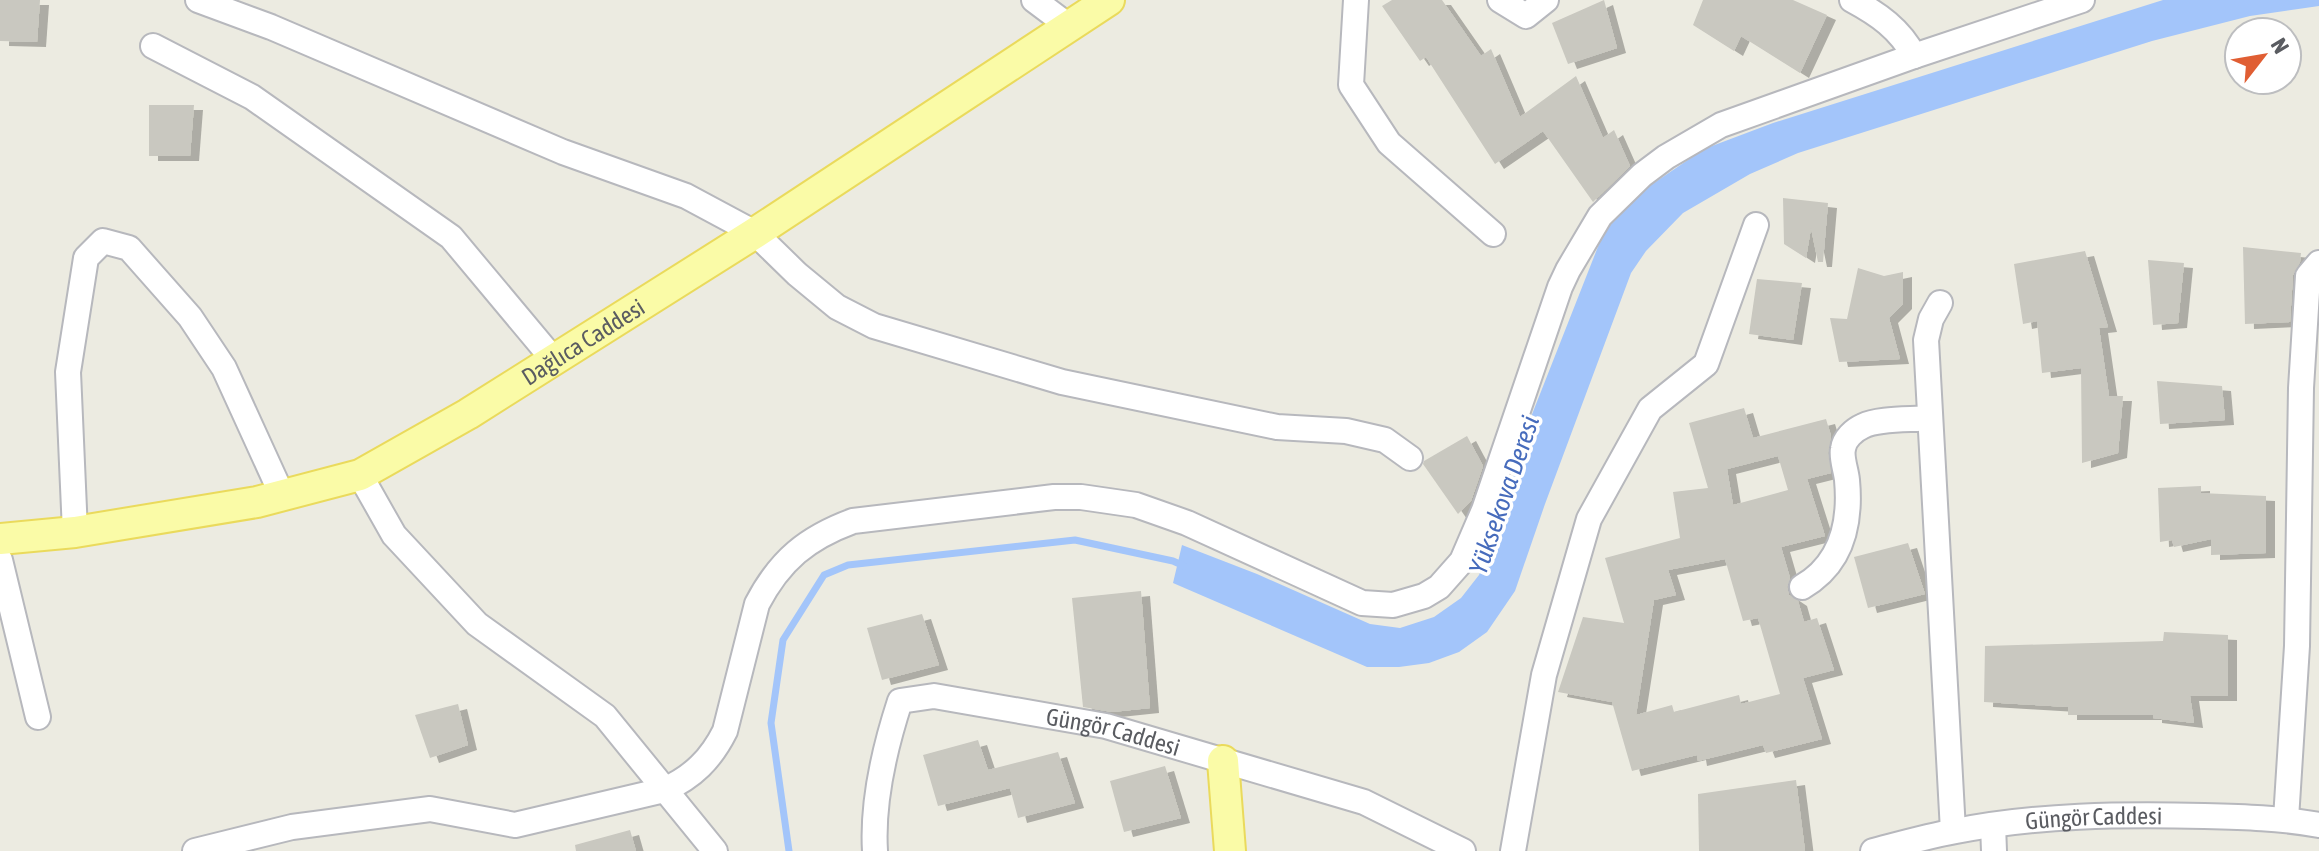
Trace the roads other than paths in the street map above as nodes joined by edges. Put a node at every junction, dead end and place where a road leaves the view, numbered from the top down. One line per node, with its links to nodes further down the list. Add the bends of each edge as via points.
1 (198, 0): 13 (street, via 563,152 686,196)
2 (1034, 0): 9 (street)
3 (1109, 0): 9 (main road, Dağlıca Caddesi)
4 (1356, 0): 14 (street, via 1351,85 1389,143)
5 (1500, 0): 6 (street, via 1526,16)
6 (1546, 0)
7 (1852, 0): 11 (street, via 1889,23)
8 (2082, 0): 11 (street)
9 (1070, 27): 13 (main road, Dağlıca Caddesi)
10 (153, 46): 17 (street, via 252,97 451,237)
11 (1914, 56): 28 (street, via 1721,125 1666,157 1600,216 1560,287 1462,561 1424,596 1393,605 1362,603 1187,523 1109,500 1026,499 853,521 793,554 767,585 718,744 689,777)
12 (1756, 225): 38 (street, via 1706,364 1650,409 1589,519 1544,675)
13 (755, 233): 17 (main road, Dağlıca Caddesi); 19 (street, via 837,307 874,326 1062,382 1277,427 1346,431 1385,440)
14 (1493, 234)
15 (2319, 263): 29 (street, via 2308,276 2301,388 2297,646)
16 (1940, 303): 18 (street, via 1926,340)
17 (553, 359): 20 (main road, Dağlıca Caddesi)
18 (1930, 418): 25 (street, via 1869,424 1846,441 1842,449 1848,501 1842,538 1830,564); 32 (street)
19 (1410, 458)
20 (360, 475): 21 (main road, Dağlıca Caddesi); 28 (street, via 394,535 477,624 605,716)
21 (282, 495): 22 (main road, Dağlıca Caddesi); 22 (street, via 224,368 190,317 129,248 103,241 86,258 68,372)
22 (75, 532): 23 (main road, Dağlıca Caddesi)
23 (0, 539)
24 (0, 560): 26 (street)
25 (1802, 587)
26 (38, 717)
27 (1223, 761): 35 (street, Güngör Caddesi, via 1106,726 934,696 900,701 885,747); 36 (main road); 37 (street, Güngör Caddesi, via 1364,802)
28 (664, 790): 33 (street, via 515,825 430,809 292,827); 34 (street)
29 (2286, 819): 30 (street, Güngör Caddesi, via 2154,815); 31 (street, Güngör Caddesi)
30 (1993, 825): 32 (street, Güngör Caddesi); 40 (street)
31 (2319, 825)
32 (1953, 831): 39 (street, Güngör Caddesi)
33 (195, 851)
34 (715, 851)
35 (875, 851)
36 (1230, 851)
37 (1463, 851)
38 (1513, 851)
39 (1873, 851)
40 (1994, 851)

